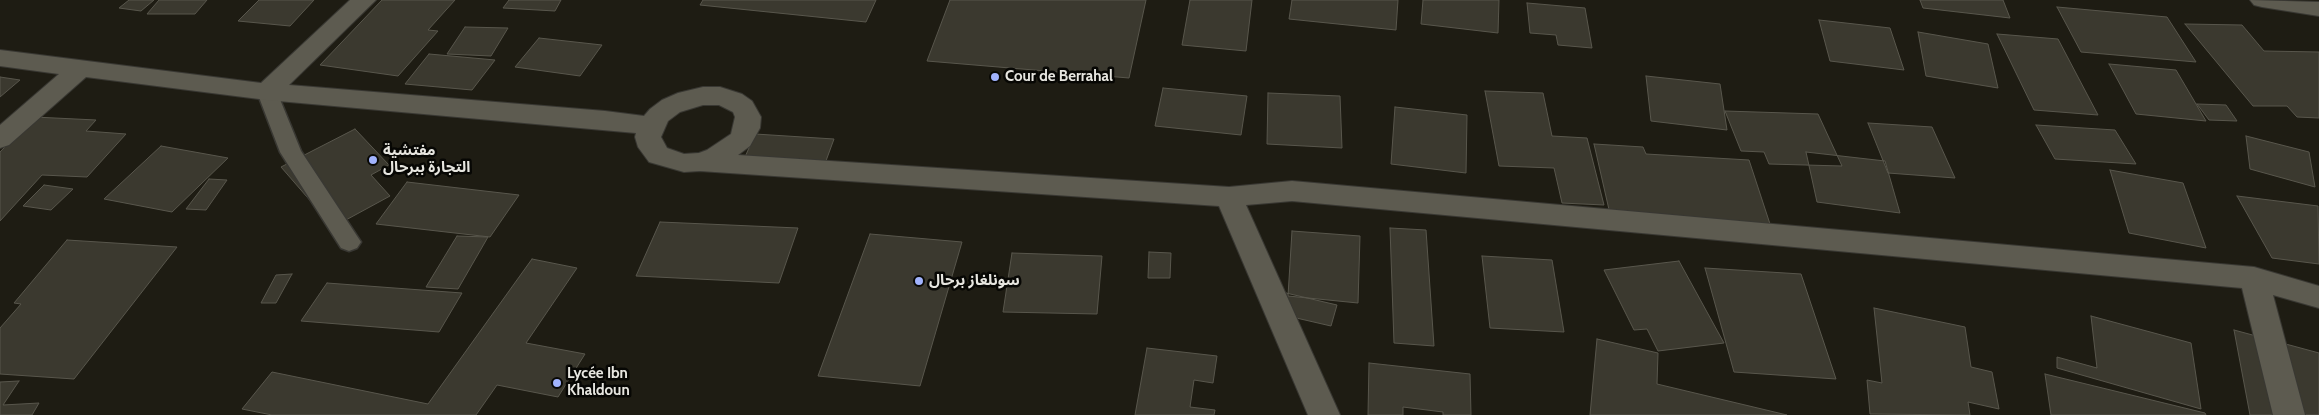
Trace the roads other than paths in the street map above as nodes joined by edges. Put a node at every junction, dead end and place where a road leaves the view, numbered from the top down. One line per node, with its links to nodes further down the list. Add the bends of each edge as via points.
1 (364, 0): 6 (street)
2 (2262, 0): 3 (street)
3 (2319, 10)
4 (0, 58): 5 (street)
5 (81, 68): 6 (street); 8 (street)
6 (267, 92): 7 (street); 11 (lane, via 291,152)
7 (651, 126): 9 (street, via 648,137 658,155 684,163); 9 (street, via 665,110 686,99 720,96 743,107 748,117 742,140 716,157)
8 (0, 139)
9 (700, 162): 10 (street)
10 (1230, 197): 12 (street, via 1292,191); 14 (street)
11 (348, 242)
12 (2254, 278): 13 (street); 15 (street)
13 (2319, 297)
14 (1324, 415)
15 (2289, 415)

